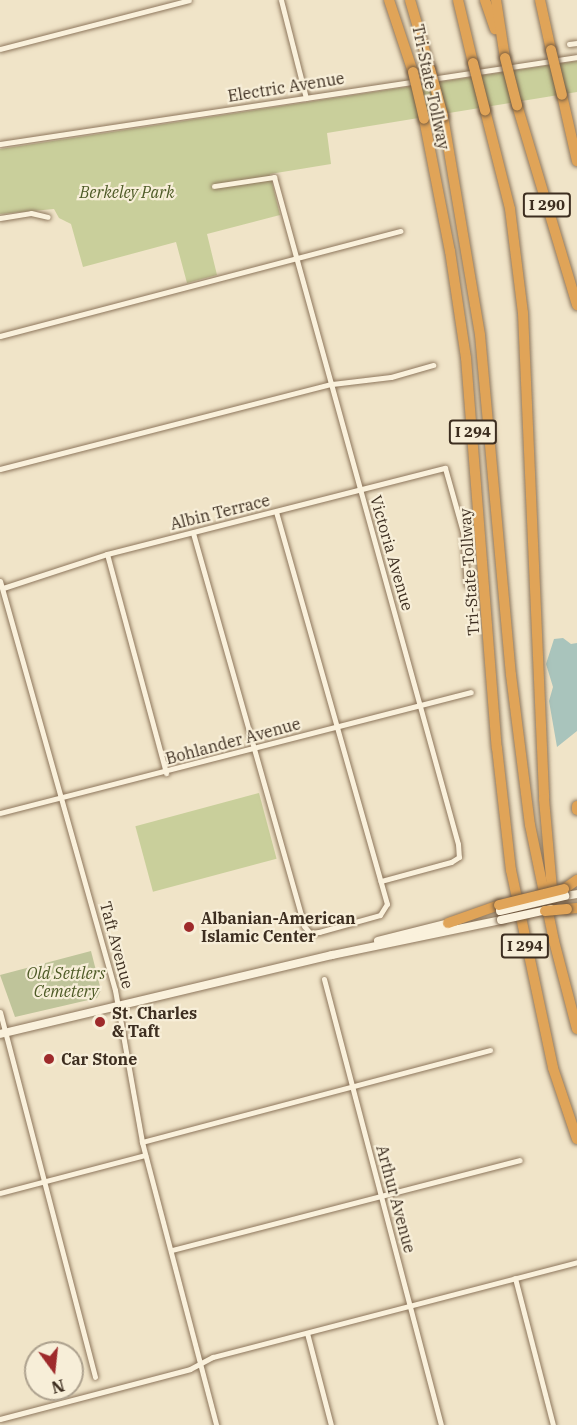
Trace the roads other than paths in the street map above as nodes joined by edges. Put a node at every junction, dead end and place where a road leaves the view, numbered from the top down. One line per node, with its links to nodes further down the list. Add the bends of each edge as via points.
1 (189, 0): 12 (street)
2 (280, 0): 16 (street)
3 (389, 0): 15 (highway)
4 (397, 0): 15 (highway, Tri-State Tollway / I 294)
5 (410, 0): 50 (highway, Tri-State Tollway / I 294, bridge, via 443,116 480,335 511,675 530,825)
6 (458, 0): 50 (highway, bridge, via 510,209 523,313)
7 (484, 0): 13 (highway)
8 (495, 0): 13 (highway, I 290)
9 (540, 0): 18 (highway, bridge)
10 (577, 43): 11 (street)
11 (569, 44)
12 (0, 49)
13 (504, 55): 24 (highway, I 290, bridge)
14 (577, 57): 16 (street, Electric Avenue)
15 (413, 72): 59 (highway, Tri-State Tollway / I 294, bridge, via 450,251 465,358 497,748 511,870 546,1036)
16 (306, 98): 17 (street, Electric Avenue)
17 (0, 144)
18 (577, 161)
19 (214, 186): 23 (street, Victoria Avenue, via 274,177)
20 (48, 217): 21 (street, via 31,213)
21 (0, 218)
22 (400, 231): 23 (street)
23 (296, 259): 25 (street); 27 (street, Victoria Avenue)
24 (577, 305)
25 (0, 336)
26 (433, 365): 27 (street, via 391,377)
27 (332, 384): 28 (street); 29 (street, Victoria Avenue)
28 (0, 468)
29 (359, 489): 30 (street, Albin Terrace); 34 (street, Albin Terrace, via 445,468 463,532); 37 (street, Victoria Avenue)
30 (276, 511): 31 (street, Albin Terrace); 38 (street)
31 (193, 533): 32 (street, Albin Terrace); 39 (street)
32 (108, 554): 35 (street, Albin Terrace); 40 (street)
33 (0, 581): 35 (street, Taft Avenue)
34 (468, 585)
35 (3, 588): 41 (street, Taft Avenue)
36 (471, 692): 37 (street, Bohlander Avenue)
37 (421, 706): 38 (street, Bohlander Avenue); 44 (street, Victoria Avenue, via 459,856)
38 (338, 727): 39 (street, Bohlander Avenue); 44 (street)
39 (253, 749): 40 (street, Bohlander Avenue); 44 (street, via 304,926 310,933 380,915 386,910)
40 (166, 773): 41 (street, Bohlander Avenue)
41 (64, 799): 42 (street, Bohlander Avenue); 53 (street, Taft Avenue)
42 (0, 813)
43 (577, 880): 46 (highway)
44 (381, 881)
45 (577, 894): 46 (main road)
46 (569, 902): 47 (highway, bridge); 48 (highway, bridge)
47 (545, 911): 48 (main road, bridge)
48 (500, 912): 49 (highway); 51 (main road)
49 (448, 923): 51 (main road)
50 (554, 941): 55 (highway, Tri-State Tollway / I 294)
51 (332, 955): 53 (main road)
52 (324, 979): 58 (street, Arthur Avenue)
53 (118, 1006): 56 (main road); 60 (street, Taft Avenue)
54 (0, 1012): 56 (street)
55 (577, 1029)
56 (3, 1033): 63 (street)
57 (490, 1050): 58 (street)
58 (352, 1087): 60 (street); 65 (street, Arthur Avenue)
59 (577, 1139)
60 (141, 1142): 61 (street, Taft Avenue)
61 (145, 1155): 63 (street); 66 (street, Taft Avenue)
62 (520, 1160): 65 (street)
63 (43, 1182): 64 (street); 72 (street)
64 (0, 1193)
65 (381, 1196): 66 (street); 69 (street, Arthur Avenue)
66 (172, 1250): 71 (street, Taft Avenue)
67 (577, 1262): 68 (street)
68 (515, 1278): 69 (street); 77 (street)
69 (410, 1306): 70 (street); 76 (street, Arthur Avenue)
70 (307, 1333): 71 (street, via 213,1358); 75 (street)
71 (201, 1365): 73 (street); 74 (street, Taft Avenue)
72 (95, 1377)
73 (0, 1419)
74 (216, 1425)
75 (331, 1425)
76 (441, 1425)
77 (553, 1425)

